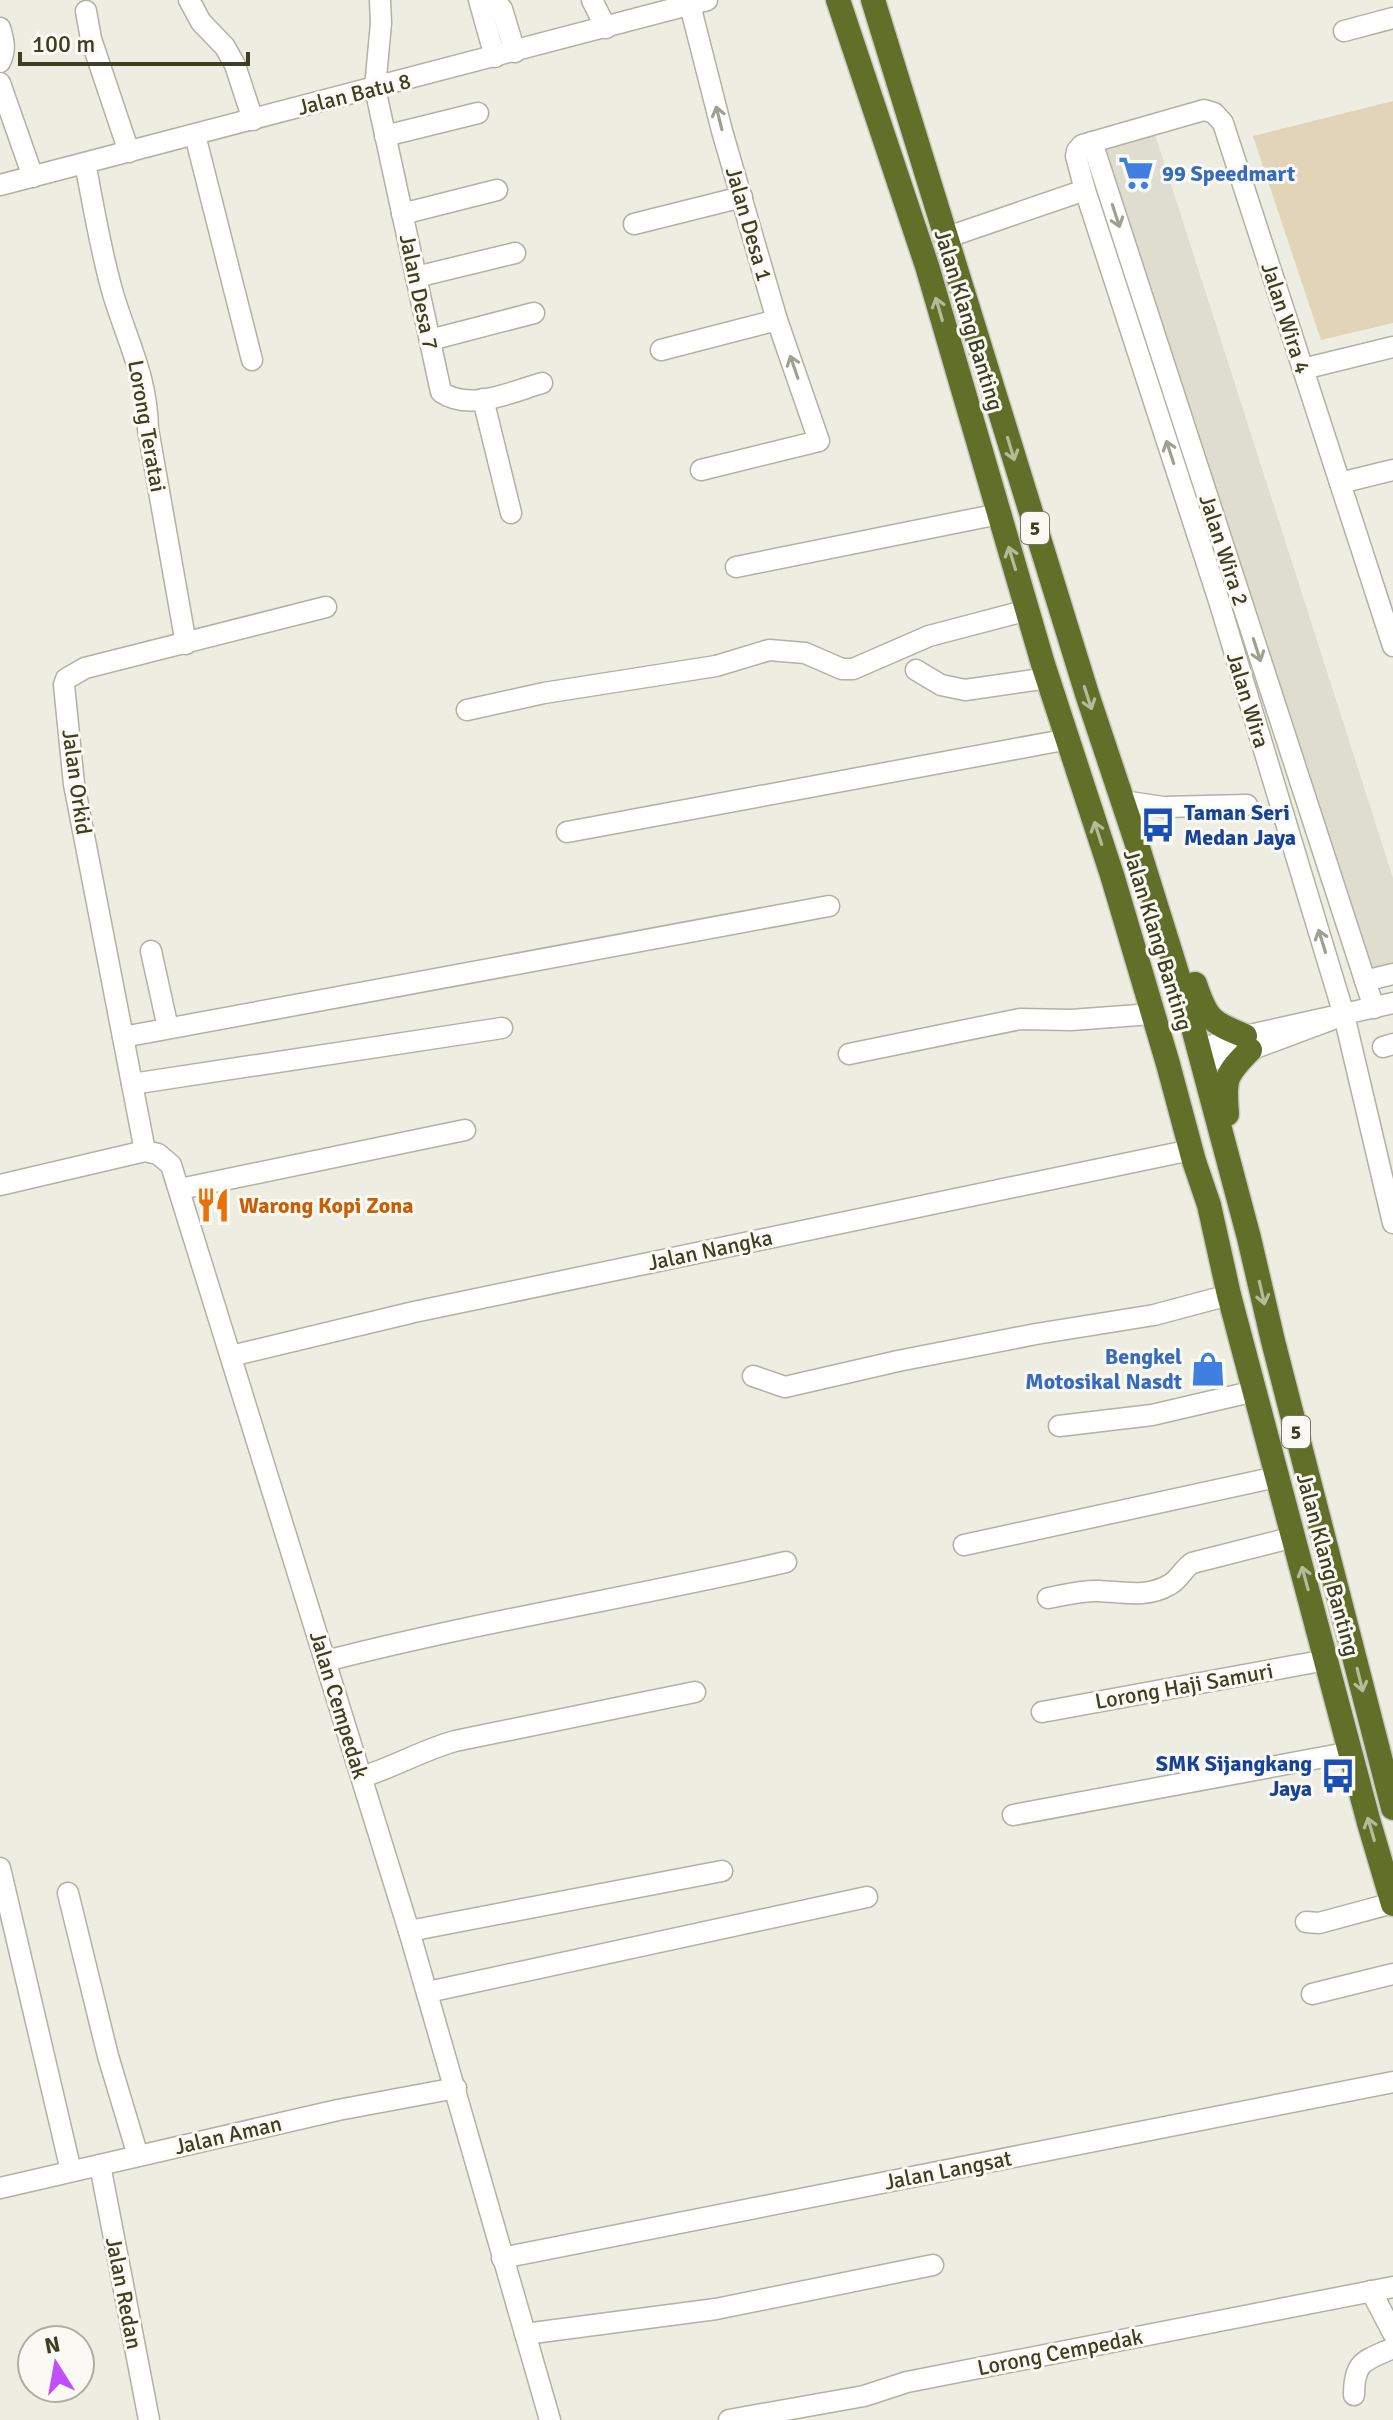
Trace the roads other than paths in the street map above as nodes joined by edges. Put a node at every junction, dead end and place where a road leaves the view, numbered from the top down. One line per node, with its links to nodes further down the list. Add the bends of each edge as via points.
1 (189, 0): 20 (street, via 235,65)
2 (380, 0): 18 (street, Jalan Desa 7)
3 (592, 0): 13 (street)
4 (820, 0): 27 (highway, via 834,18)
5 (838, 0): 27 (highway, Jalan Klang Banting / 5)
6 (861, 0): 25 (highway, via 895,104)
7 (873, 0): 25 (highway, Jalan Klang Banting / 5)
8 (699, 2): 13 (street, Jalan Batu 8); 32 (street, Jalan Desa 1, one-way to 8, via 703,55)
9 (480, 3): 15 (street, via 502,9)
10 (86, 11): 24 (street)
11 (1393, 18): 14 (street)
12 (0, 28): 16 (street)
13 (606, 28): 15 (street, Jalan Batu 8)
14 (1344, 31)
15 (505, 55): 18 (street, Jalan Batu 8)
16 (0, 62)
17 (0, 83): 28 (street)
18 (375, 88): 20 (street, Jalan Batu 8); 22 (street, Jalan Desa 7)
19 (478, 113): 22 (street)
20 (253, 120): 21 (street, Jalan Batu 8)
21 (195, 135): 24 (street, Jalan Batu 8); 43 (street)
22 (385, 136): 33 (street, Jalan Desa 7)
23 (1092, 142): 31 (street, Jalan Wira, via 1082,145 1076,156); 44 (street, Jalan Wira 4, via 1204,110 1219,117); 70 (street, Jalan Wira 2, one-way to 70)
24 (129, 152): 26 (street, Jalan Batu 8)
25 (922, 155): 35 (highway, Jalan Klang Banting / 5)
26 (85, 163): 28 (street, Jalan Batu 8); 56 (street, Lorong Teratai, via 113,294 144,387)
27 (897, 175): 51 (highway, Jalan Klang Banting / 5, one-way to 27)
28 (33, 177): 29 (street, Jalan Batu 8)
29 (0, 185)
30 (497, 190): 33 (street)
31 (1085, 190): 35 (street); 73 (street, Jalan Wira, one-way to 31, via 1219,601)
32 (742, 197): 34 (street); 39 (street, Jalan Desa 1)
33 (402, 214): 37 (street, Jalan Desa 7)
34 (634, 224)
35 (945, 238): 62 (highway, Jalan Klang Banting / 5, one-way to 62)
36 (515, 253): 37 (street)
37 (416, 277): 40 (street, Jalan Desa 7)
38 (534, 313): 40 (street)
39 (777, 320): 42 (street); 47 (street, Jalan Desa 1, one-way to 39, via 819,441)
40 (430, 340): 46 (street, Jalan Desa 7, via 441,392 463,401)
41 (1393, 347): 44 (street)
42 (661, 350)
43 (252, 360)
44 (1303, 369): 49 (street, Jalan Wira 4)
45 (542, 383): 46 (street, Jalan Desa 7)
46 (483, 399): 50 (street)
47 (701, 470)
48 (1393, 470): 49 (street)
49 (1340, 483): 53 (street, Jalan Wira 4)
50 (511, 513)
51 (999, 514): 52 (street); 55 (highway, Jalan Klang Banting / 5, one-way to 51)
52 (736, 567)
53 (1386, 600): 57 (street, Jalan Wira 4)
54 (326, 607): 56 (street, Jalan Orkid)
55 (1028, 610): 59 (highway, Jalan Klang Banting / 5); 60 (street, via 929,636 853,669 805,653 769,650 716,666)
56 (186, 644): 76 (street, Jalan Orkid, via 85,668 64,685 74,784)
57 (1393, 646)
58 (916, 670): 59 (street, via 941,685 965,690)
59 (1048, 678): 61 (highway, Jalan Klang Banting / 5)
60 (467, 710)
61 (1069, 739): 64 (street); 66 (highway, Jalan Klang Banting / 5, one-way to 61)
62 (1123, 801): 63 (street, via 1163,807); 65 (highway, Jalan Klang Banting / 5)
63 (1247, 805)
64 (567, 832)
65 (1135, 838): 77 (highway, via 1172,917 1206,1012 1215,1024); 79 (highway, Jalan Klang Banting / 5)
66 (1112, 875): 72 (highway, Jalan Klang Banting / 5); 79 (highway, via 1176,1040)
67 (829, 906): 74 (street)
68 (151, 951): 74 (street)
69 (1393, 974): 70 (street)
70 (1365, 981): 71 (street, Jalan Wira 2)
71 (1384, 1006): 73 (street)
72 (1152, 1014): 78 (street, via 1020,1019); 82 (highway, Jalan Klang Banting / 5)
73 (1344, 1015): 77 (street); 87 (street)
74 (168, 1028): 76 (street)
75 (502, 1028): 80 (street)
76 (123, 1037): 80 (street, Jalan Orkid)
77 (1248, 1043): 79 (street, via 1206,1047); 88 (highway, via 1225,1088)
78 (849, 1054)
79 (1201, 1054): 86 (highway, via 1185,1078); 88 (highway, Jalan Klang Banting / 5)
80 (132, 1084): 83 (street, Jalan Orkid)
81 (465, 1130): 85 (street)
82 (1191, 1150): 86 (highway, Jalan Klang Banting / 5); 90 (street, Jalan Nangka, via 414,1312)
83 (145, 1151): 84 (street); 85 (street, Jalan Cempedak, via 165,1158)
84 (0, 1185)
85 (180, 1189): 90 (street, Jalan Cempedak)
86 (1209, 1205): 89 (highway, Jalan Klang Banting / 5)
87 (1393, 1223)
88 (1249, 1238): 105 (highway, Jalan Klang Banting / 5, one-way to 105)
89 (1229, 1295): 91 (street, via 1154,1315 785,1387); 92 (highway, Jalan Klang Banting / 5)
90 (231, 1356): 100 (street, Jalan Cempedak)
91 (753, 1376)
92 (1255, 1391): 93 (street, via 1152,1415); 94 (highway, Jalan Klang Banting / 5)
93 (1059, 1426)
94 (1277, 1477): 95 (highway, Jalan Klang Banting / 5); 96 (street)
95 (1294, 1537): 98 (street, via 1192,1563 1159,1589); 99 (highway, Jalan Klang Banting / 5, one-way to 95)
96 (964, 1545)
97 (786, 1562): 100 (street)
98 (1048, 1598)
99 (1326, 1660): 102 (street, Lorong Haji Samuri); 103 (highway, Jalan Klang Banting / 5)
100 (326, 1661): 104 (street, Jalan Cempedak)
101 (695, 1692): 104 (street, via 455,1741)
102 (1042, 1712)
103 (1351, 1752): 106 (street); 111 (highway, Jalan Klang Banting / 5, one-way to 103)
104 (362, 1777): 113 (street, Jalan Cempedak)
105 (1393, 1808)
106 (1013, 1815)
107 (0, 1868): 120 (street)
108 (722, 1871): 113 (street)
109 (68, 1893): 119 (street)
110 (867, 1897): 115 (street)
111 (1393, 1904): 112 (street)
112 (1306, 1922)
113 (409, 1931): 115 (street, Jalan Cempedak)
114 (1393, 1974): 116 (street)
115 (428, 1992): 118 (street, Jalan Cempedak)
116 (1312, 1994)
117 (1393, 2082): 123 (street, Jalan Langsat)
118 (456, 2088): 119 (street, Jalan Aman); 123 (street, Jalan Cempedak)
119 (135, 2143): 121 (street, Jalan Aman)
120 (68, 2159): 121 (street, Jalan Aman); 122 (street, Jalan Aman)
121 (100, 2165): 131 (street, Jalan Redan)
122 (0, 2188)
123 (502, 2258): 128 (street, Jalan Cempedak)
124 (933, 2265): 128 (street, via 716,2309)
125 (1393, 2287): 126 (street, Lorong Cempedak)
126 (1371, 2291): 127 (street); 133 (street, Lorong Cempedak)
127 (1393, 2333)
128 (525, 2334): 132 (street, Jalan Cempedak)
129 (1393, 2348): 130 (street, via 1358,2367)
130 (1354, 2395)
131 (149, 2420)
132 (550, 2420)
133 (729, 2420)

